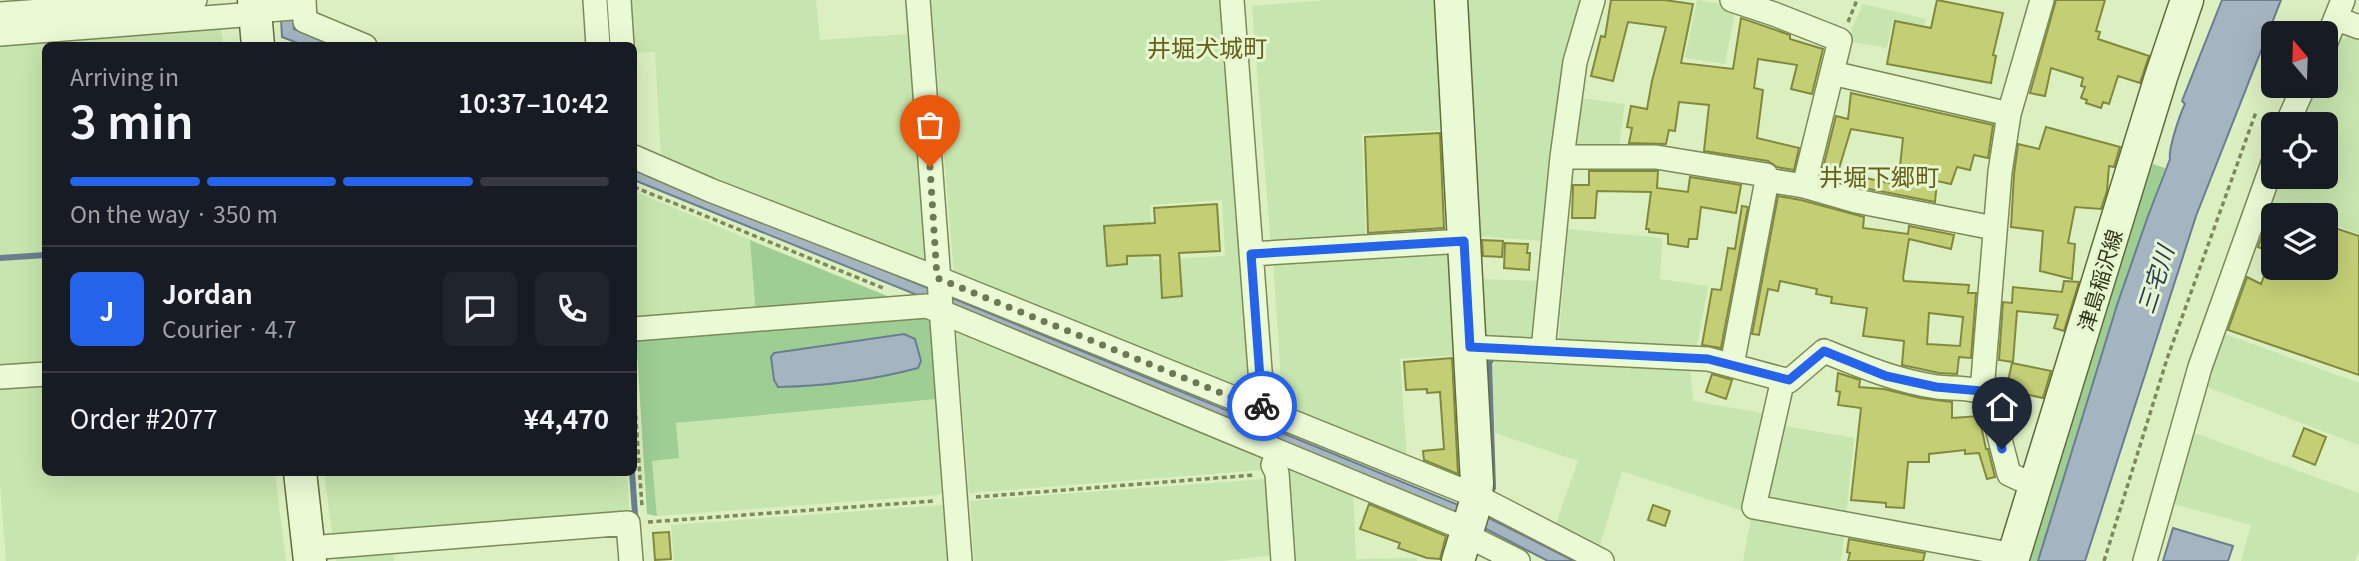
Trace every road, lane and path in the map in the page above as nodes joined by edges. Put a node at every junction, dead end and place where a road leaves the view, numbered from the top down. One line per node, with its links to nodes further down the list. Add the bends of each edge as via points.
1 (195, 0): 13 (street)
2 (595, 0): 18 (street)
3 (619, 0): 19 (street)
4 (918, 0): 33 (street)
5 (1238, 0): 31 (street)
6 (1451, 0): 30 (street)
7 (1593, 0): 23 (street, via 1575,62)
8 (1732, 0): 20 (street, via 1840,40)
9 (2042, 0): 22 (street)
10 (2186, 0): 46 (street, 津島稲沢線)
11 (277, 7): 15 (street); 16 (street); 17 (street)
12 (2340, 9): 14 (street)
13 (0, 14)
14 (2359, 27)
15 (0, 34)
16 (260, 42)
17 (355, 42)
18 (598, 42)
19 (622, 42)
20 (1832, 73): 22 (street); 26 (street)
21 (2256, 112): 56 (path, via 2167,359)
22 (2009, 114): 29 (street)
23 (1562, 157): 25 (street, via 1656,157 1766,175); 36 (street)
24 (637, 158): 33 (street)
25 (1767, 180): 26 (street); 37 (street)
26 (1804, 186): 29 (street)
27 (637, 188): 32 (path)
28 (2264, 189): 57 (street, via 2200,368)
29 (1994, 229): 41 (street)
30 (1464, 241): 31 (street); 35 (street)
31 (1251, 254): 42 (street)
32 (888, 290)
33 (939, 296): 34 (street, via 927,306); 42 (street); 44 (street); 52 (street)
34 (637, 329)
35 (1470, 347): 36 (street); 48 (street)
36 (1543, 350): 37 (street, via 1708,359)
37 (1732, 365): 40 (street)
38 (42, 374): 39 (street)
39 (0, 377)
40 (1783, 379): 41 (street, via 1789,380 1824,351 1886,376); 50 (street, via 1754,507)
41 (1982, 391): 46 (street, via 1989,397 2009,474)
42 (1263, 410): 48 (street)
43 (637, 435): 47 (path)
44 (1278, 452): 48 (street); 53 (street, via 1273,466)
45 (300, 476): 49 (street)
46 (2035, 486): 50 (street, 津島稲沢線)
47 (642, 509)
48 (1469, 525): 54 (street); 55 (street)
49 (310, 554): 51 (street, via 628,523)
50 (2013, 558)
51 (631, 561)
52 (960, 561)
53 (1283, 561)
54 (1518, 561)
55 (1602, 561)
56 (2104, 561)
57 (2145, 561)

